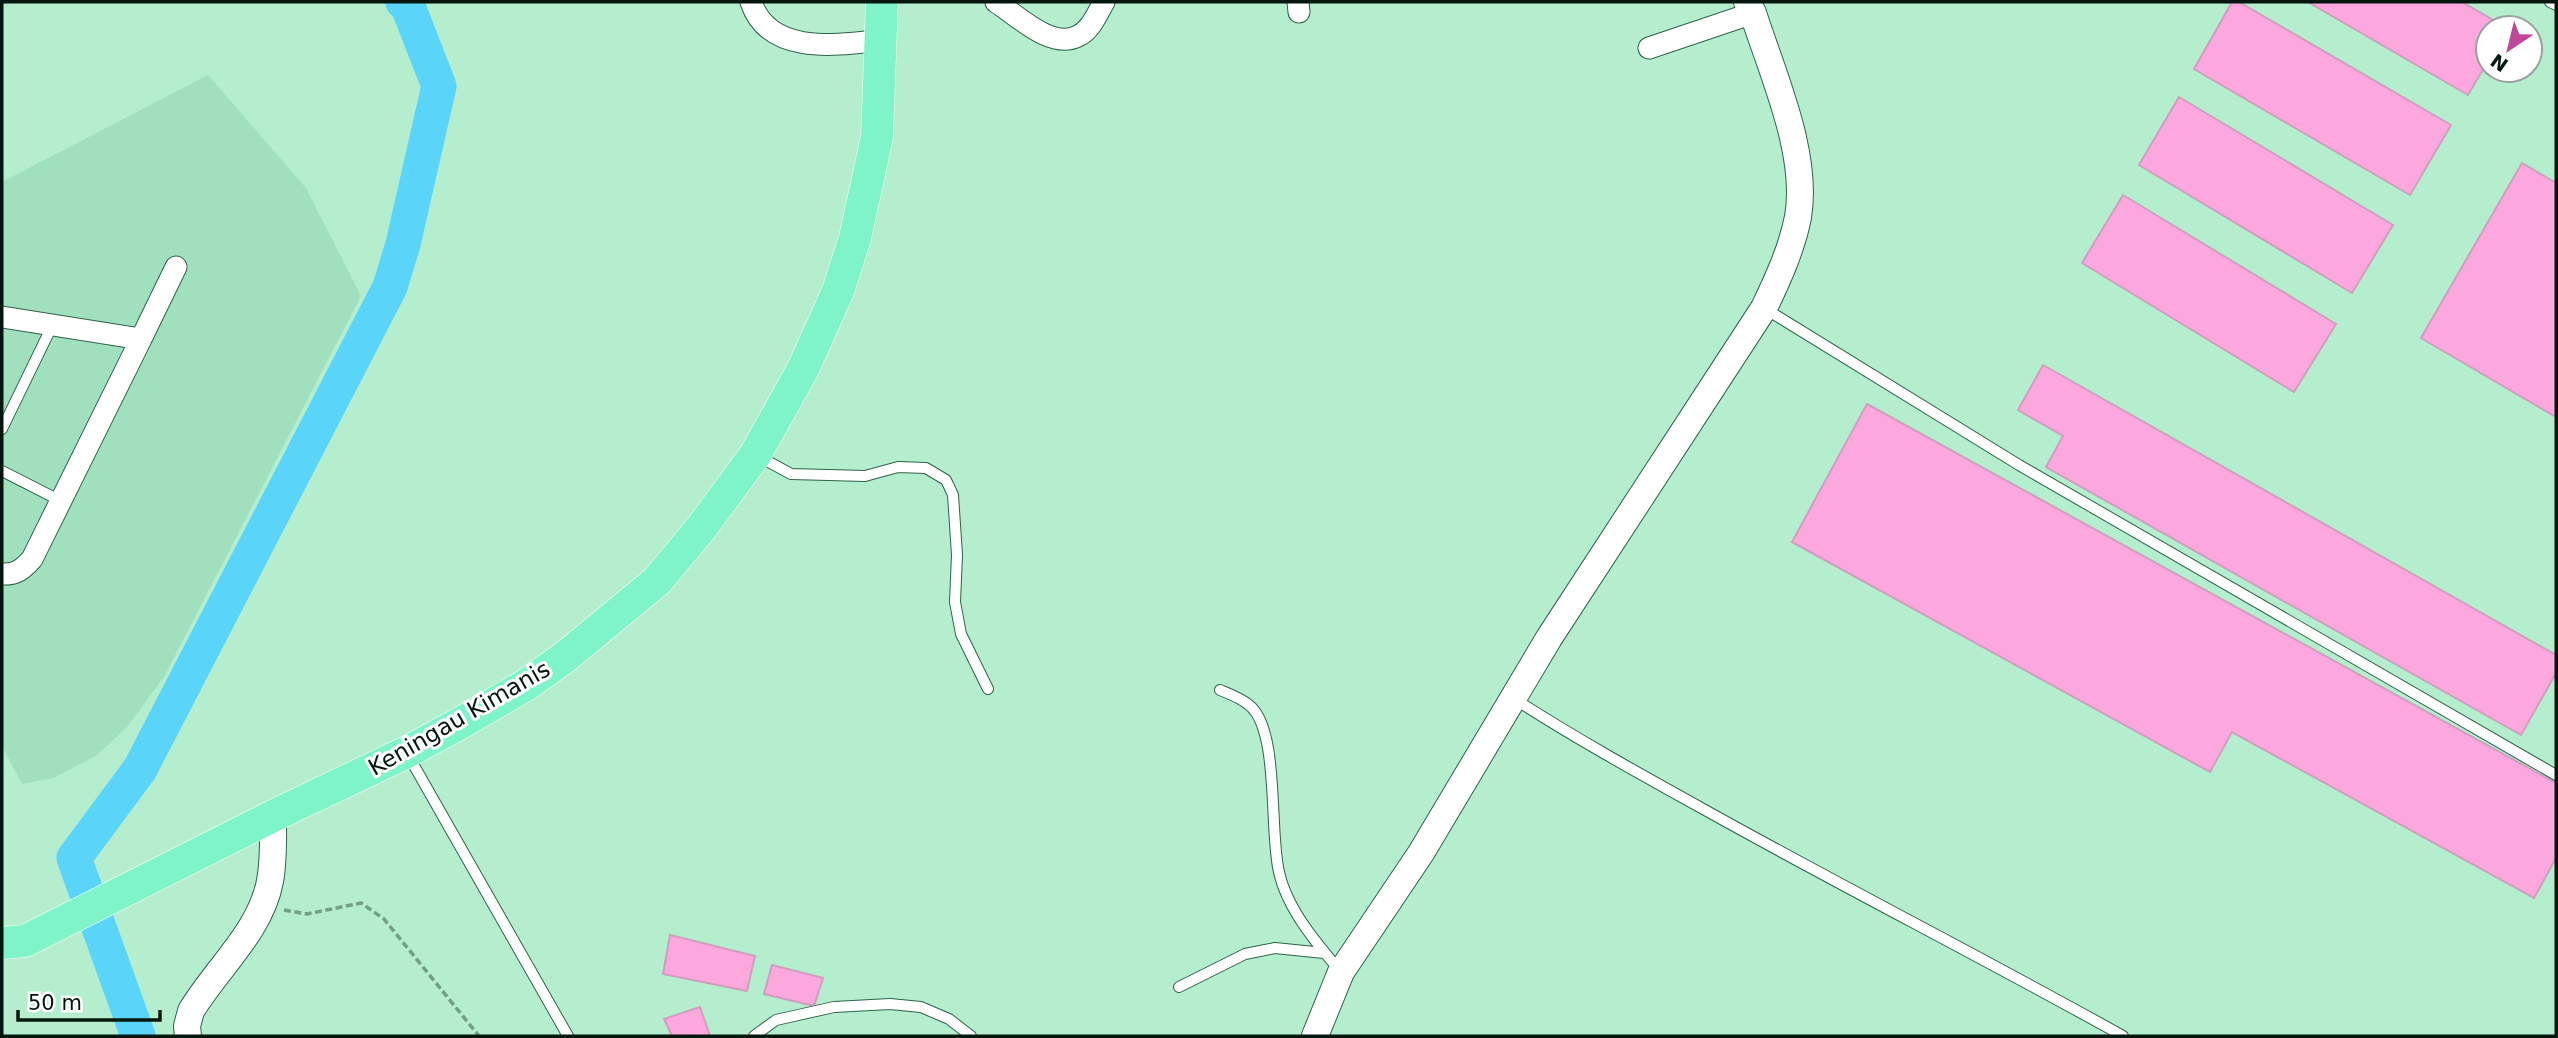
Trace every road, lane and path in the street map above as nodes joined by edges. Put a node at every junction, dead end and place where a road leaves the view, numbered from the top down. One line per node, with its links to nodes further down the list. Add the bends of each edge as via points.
1 (751, 2): 8 (street, via 778,37 839,45)
2 (882, 2): 8 (main road, Keningau Kimanis)
3 (996, 2): 4 (street, via 1058,40 1078,37)
4 (1104, 2)
5 (2550, 2): 6 (lane)
6 (2556, 5)
7 (1750, 7): 9 (street); 11 (street, via 1789,125 1799,173 1798,216 1782,270)
8 (882, 40): 16 (main road, Keningau Kimanis, via 877,137 855,238 838,291 803,369)
9 (1649, 48)
10 (176, 267): 14 (street)
11 (1764, 308): 22 (street); 24 (lane, via 2019,465)
12 (2, 317): 13 (street)
13 (53, 324): 14 (street); 15 (lane)
14 (141, 339): 18 (street)
15 (2, 429)
16 (755, 455): 20 (lane, via 791,474 865,476 898,467 926,468 946,480 953,495 955,601 961,634); 23 (main road, Keningau Kimanis, via 657,581 611,621 526,685)
17 (2, 471): 18 (lane)
18 (61, 501): 19 (street, via 32,559 22,570)
19 (2, 575)
20 (988, 689)
21 (1220, 690): 28 (lane, via 1251,706 1262,721 1270,759 1279,874 1309,935)
22 (1513, 698): 28 (street, via 1420,853); 37 (lane, via 1568,734 1834,882)
23 (407, 752): 25 (main road, Keningau Kimanis); 33 (lane)
24 (2556, 775)
25 (273, 816): 26 (street, via 270,883); 27 (main road, Keningau Kimanis)
26 (261, 909): 31 (street, via 191,1011); 32 (path, via 307,914 361,903 384,919)
27 (26, 937): 29 (main road)
28 (1333, 963): 30 (lane, via 1275,948 1245,954); 36 (street)
29 (2, 970)
30 (1179, 987)
31 (188, 1036)
32 (479, 1036)
33 (568, 1036)
34 (754, 1036): 35 (lane, via 776,1020 834,1007 890,1004 921,1007 949,1019)
35 (971, 1036)
36 (1315, 1036)
37 (2123, 1036)

